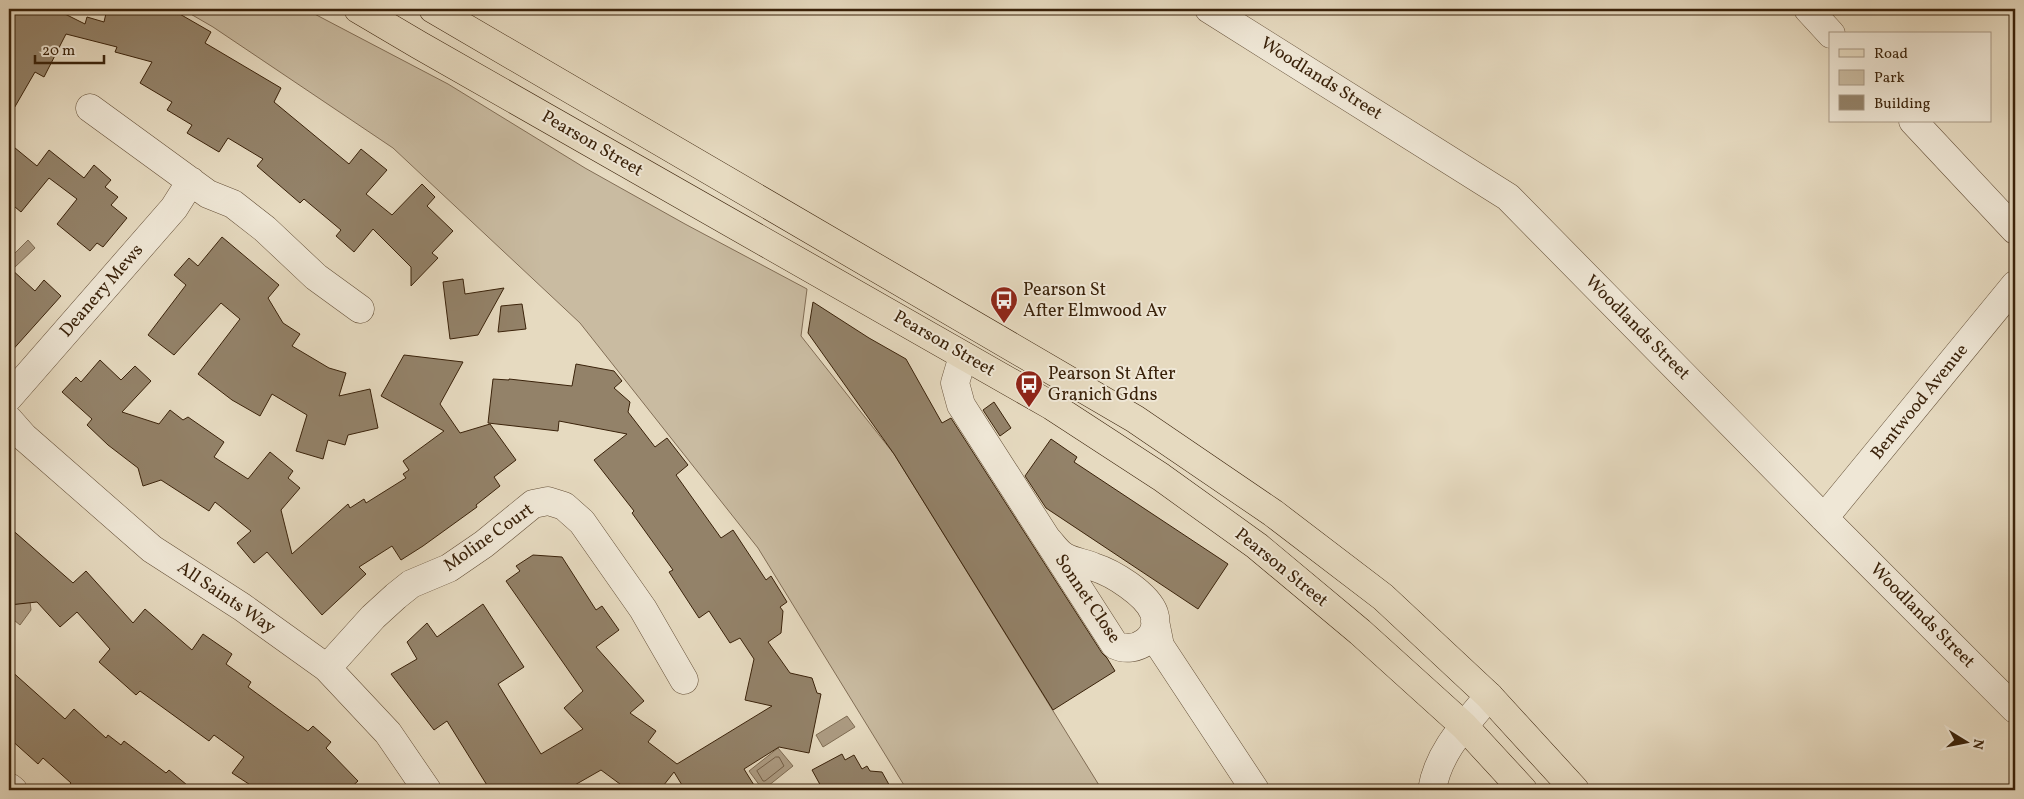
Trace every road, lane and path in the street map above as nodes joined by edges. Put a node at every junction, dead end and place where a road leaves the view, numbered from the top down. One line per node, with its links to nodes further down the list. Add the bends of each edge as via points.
1 (358, 9): 12 (main road, Pearson Street)
2 (434, 9): 22 (main road, Pearson Street, via 1135,419 1273,512 1383,597)
3 (1209, 9): 15 (street, Woodlands Street, via 1508,197)
4 (1808, 9): 5 (street)
5 (1829, 32)
6 (90, 108): 8 (street)
7 (1914, 122): 9 (street)
8 (191, 181): 11 (street, via 208,194 233,204 266,229 316,277); 13 (street, Deanery Mews, via 174,208)
9 (2015, 230)
10 (2015, 285): 15 (street, Bentwood Avenue)
11 (360, 309)
12 (964, 356): 16 (street, Sonnet Close, via 955,383 961,405); 24 (main road, Pearson Street, via 1161,477 1257,546 1360,632)
13 (9, 397)
14 (9, 420): 20 (street, All Saints Way, via 24,437 152,549)
15 (1824, 518): 23 (street, Woodlands Street)
16 (1049, 541): 17 (street, Sonnet Close, via 1064,556); 18 (street, Sonnet Close)
17 (1111, 575): 18 (street, via 1102,574 1092,579 1088,590); 19 (street, Sonnet Close, via 1149,604)
18 (1091, 608): 19 (street, Sonnet Close, via 1115,646 1128,649)
19 (1150, 638): 28 (street, via 1197,700)
20 (327, 668): 21 (street, Moline Court, via 373,617 411,584 449,568 533,504 548,501 564,506 582,522 643,609); 27 (street, All Saints Way, via 388,733)
21 (684, 680)
22 (1489, 696): 24 (street); 31 (main road, Pearson Street)
23 (2015, 709)
24 (1464, 726): 29 (street, via 1448,746); 30 (main road, Pearson Street)
25 (9, 787): 26 (street)
26 (13, 790)
27 (427, 790)
28 (1255, 790)
29 (1432, 790)
30 (1523, 790)
31 (1575, 790)

